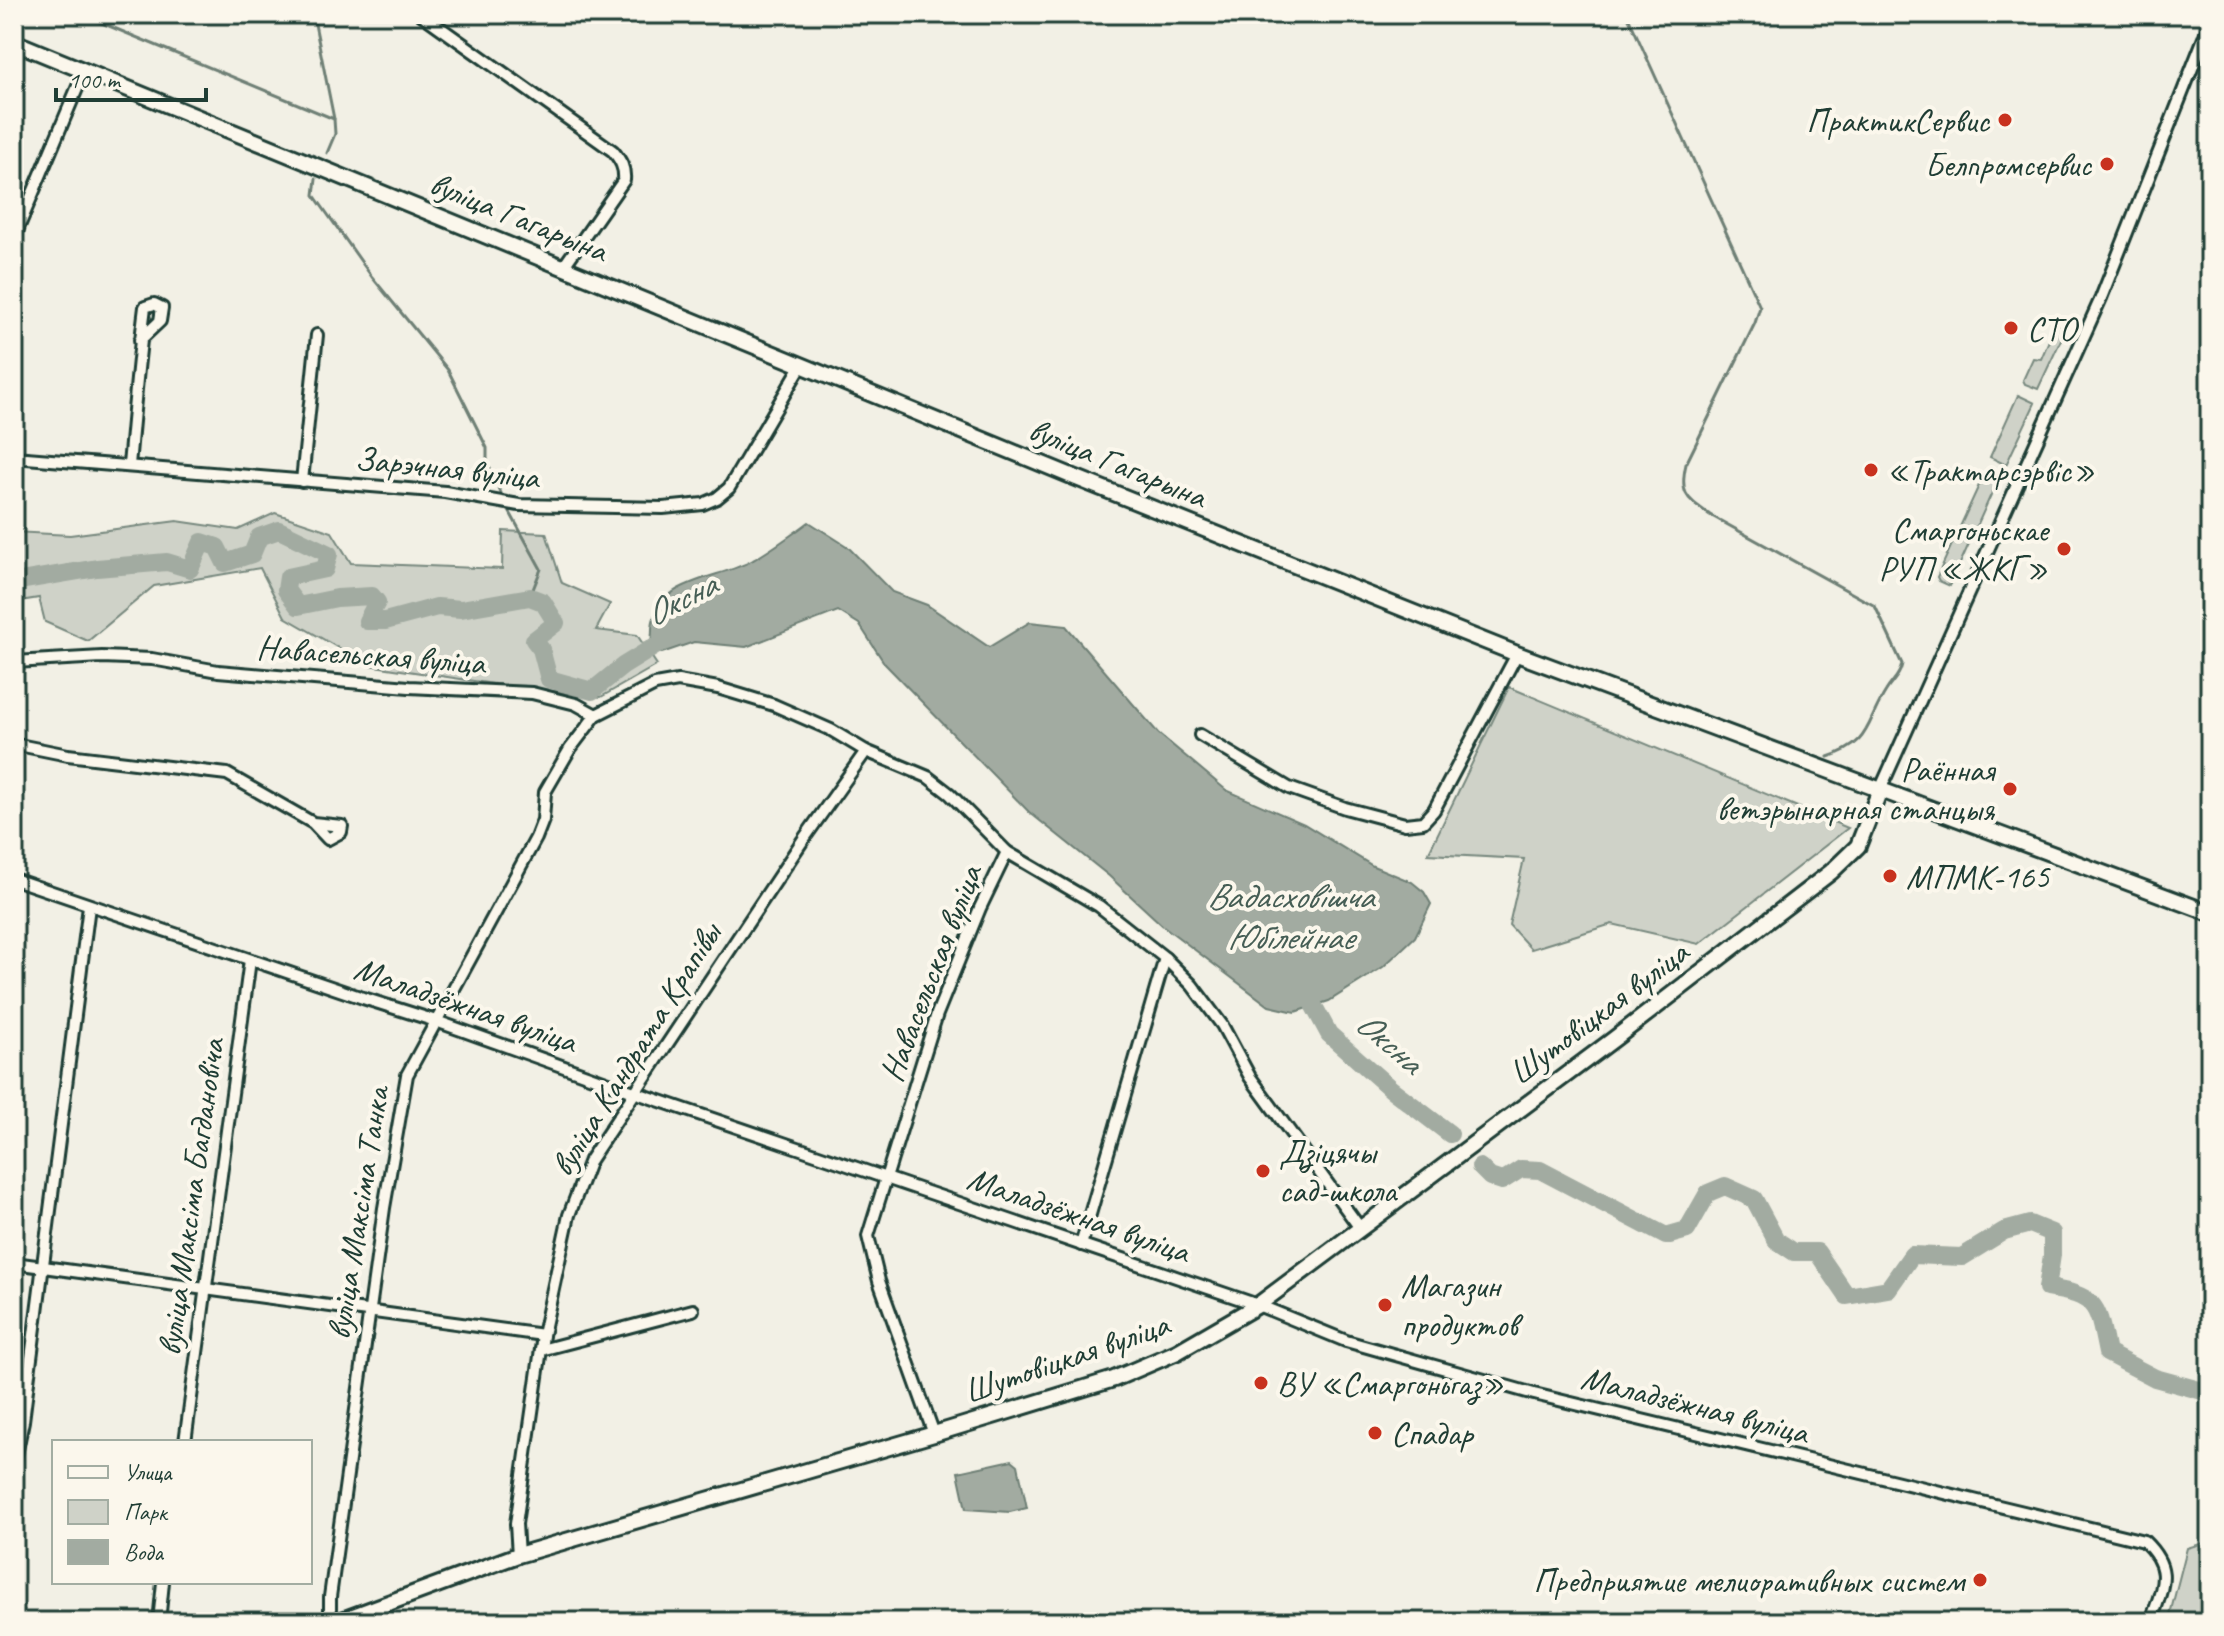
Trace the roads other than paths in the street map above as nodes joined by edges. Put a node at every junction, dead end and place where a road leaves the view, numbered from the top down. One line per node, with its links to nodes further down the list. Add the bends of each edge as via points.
1 (421, 14): 6 (street, via 619,159 624,180)
2 (2210, 23): 19 (street, via 2065,381)
3 (14, 42): 4 (main road, вуліца Гагарына)
4 (84, 72): 5 (street); 6 (main road, вуліца Гагарына)
5 (14, 238)
6 (564, 266): 9 (main road, вуліца Гагарына)
7 (317, 335): 12 (street)
8 (140, 340): 11 (street)
9 (801, 366): 12 (street, Зарэчная вуліца, via 729,488 703,504 519,505 445,492); 13 (main road, вуліца Гагарына)
10 (14, 457): 11 (street, Зарэчная вуліца)
11 (129, 465): 12 (street, Зарэчная вуліца)
12 (302, 481)
13 (1517, 654): 16 (street, via 1423,822 1405,824 1289,788); 19 (main road, вуліца Гагарына)
14 (14, 662): 15 (street, Навасельская вуліца, via 152,659 218,671 532,693)
15 (596, 715): 18 (street, Навасельская вуліца, via 655,685 678,681 774,705); 27 (street, вуліца Максіма Танка, via 545,792 536,838)
16 (1200, 735)
17 (14, 744): 20 (street, via 227,774)
18 (866, 751): 21 (street, Навасельская вуліца, via 928,777); 28 (street, вуліца Кандрата Крапівы)
19 (1880, 790): 24 (main road, вуліца Гагарына); 30 (main road, Шутовіцкая вуліца, via 1858,846 1831,872)
20 (313, 823)
21 (1007, 852): 25 (street, via 1099,906); 29 (street, Навасельская вуліца, via 937,1014)
22 (14, 879): 23 (street, Маладзёжная вуліца)
23 (89, 906): 26 (street, Маладзёжная вуліца); 33 (street)
24 (2210, 913)
25 (1165, 958): 30 (street, via 1222,1025 1250,1077); 31 (street)
26 (250, 960): 27 (street, Маладзёжная вуліца); 34 (street, вуліца Максіма Багдановіча)
27 (436, 1021): 28 (street, Маладзёжная вуліца); 36 (street, вуліца Максіма Танка, via 407,1075)
28 (634, 1092): 29 (street, Маладзёжная вуліца); 38 (street, вуліца Кандрата Крапівы, via 578,1187)
29 (885, 1177): 31 (street, Маладзёжная вуліца); 40 (street, Навасельская вуліца, via 868,1236)
30 (1360, 1228): 35 (main road, Шутовіцкая вуліца)
31 (1081, 1245): 35 (street, Маладзёжная вуліца)
32 (14, 1263): 33 (street)
33 (42, 1266): 34 (street); 42 (street)
34 (205, 1289): 36 (street); 41 (street, вуліца Максіма Багдановіча)
35 (1258, 1305): 40 (main road, Шутовіцкая вуліца, via 1146,1367); 48 (street, Маладзёжная вуліца, via 1346,1341 1534,1394 2144,1541 2160,1556 2164,1581)
36 (369, 1310): 38 (street); 46 (street, вуліца Максіма Танка)
37 (693, 1310): 39 (street)
38 (543, 1335): 39 (street, вуліца Кандрата Крапівы)
39 (541, 1350): 43 (street, вуліца Кандрата Крапівы, via 516,1524)
40 (934, 1434): 43 (main road, Шутовіцкая вуліца)
41 (185, 1440)
42 (14, 1464)
43 (518, 1555): 47 (main road, Шутовіцкая вуліца)
44 (163, 1584): 45 (street)
45 (159, 1622)
46 (330, 1622)
47 (337, 1622)
48 (2151, 1622)

